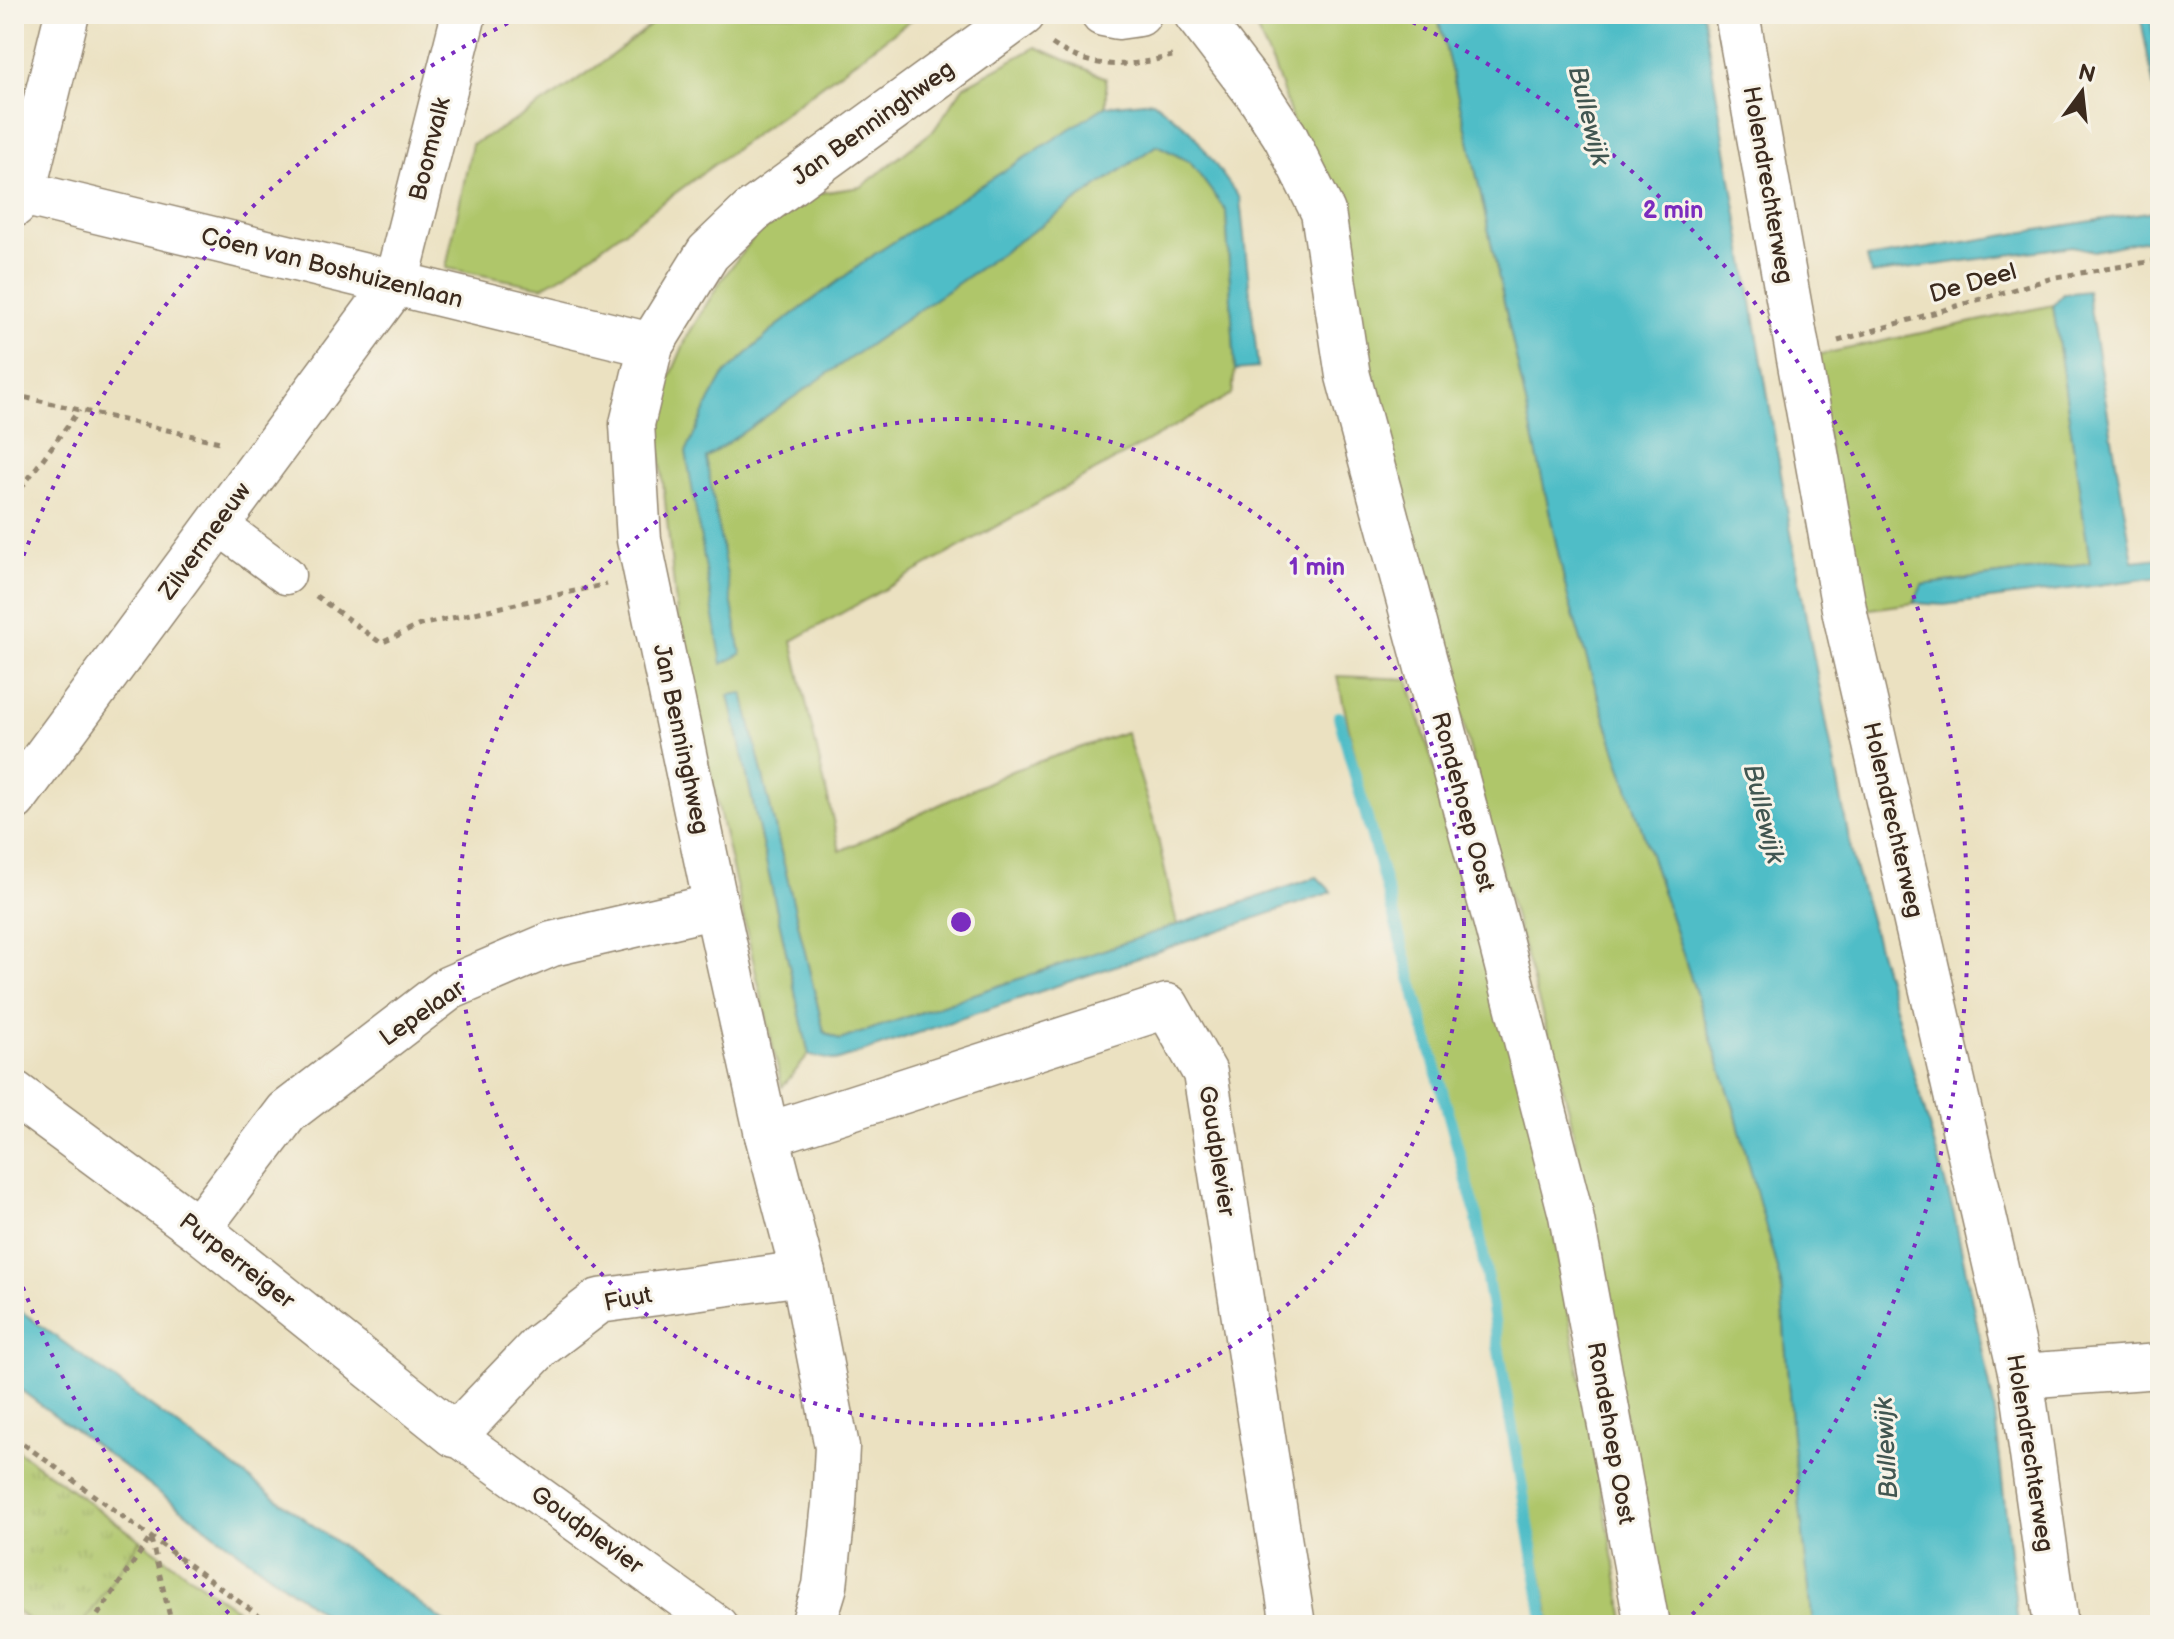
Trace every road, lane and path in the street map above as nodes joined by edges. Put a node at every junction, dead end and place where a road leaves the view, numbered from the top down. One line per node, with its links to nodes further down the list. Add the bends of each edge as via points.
1 (67, 14): 8 (street)
2 (464, 14): 10 (street, Boomvalk)
3 (1023, 14): 11 (street, Jan Benninghweg, via 751,212 708,253)
4 (1103, 14): 5 (street)
5 (1139, 14)
6 (1196, 14): 38 (street, Rondehoep Oost, via 1285,136 1323,212 1348,376 1571,1215)
7 (1737, 14): 12 (street, Holendrechterweg)
8 (17, 196): 10 (street, Coen van Boshuizenlaan)
9 (2160, 260): 12 (path, De Deel, via 2056,277)
10 (396, 283): 11 (street, Coen van Boshuizenlaan); 15 (street, Zilvermeeuw)
11 (651, 345): 19 (street, Jan Benninghweg, via 632,424)
12 (1799, 352): 27 (street, Holendrechterweg, via 1845,614)
13 (14, 395): 14 (path)
14 (79, 410): 15 (path, via 231,445); 16 (path)
15 (261, 465): 17 (street, Zilvermeeuw)
16 (14, 498)
17 (217, 524): 18 (street); 20 (street, Zilvermeeuw)
18 (286, 575): 19 (path, via 381,643 420,625)
19 (646, 575): 21 (street, Jan Benninghweg)
20 (14, 799)
21 (716, 906): 23 (street, Jan Benninghweg); 24 (street, Lepelaar, via 552,944 449,988 287,1112)
22 (14, 1093): 24 (street, Purperreiger)
23 (767, 1135): 25 (street, Jan Benninghweg); 37 (street, Goudplevier, via 1167,1006 1205,1073)
24 (198, 1229): 28 (street, Purperreiger)
25 (803, 1273): 28 (street, Fuut, via 599,1301 540,1346); 36 (street, Jan Benninghweg, via 837,1447 825,1586)
26 (2160, 1366): 27 (street)
27 (2021, 1376): 39 (street, Holendrechterweg)
28 (455, 1435): 35 (street, Goudplevier)
29 (14, 1437): 30 (path)
30 (150, 1538): 31 (path); 32 (path); 34 (path)
31 (171, 1623): 33 (path)
32 (91, 1625)
33 (156, 1625)
34 (271, 1625)
35 (718, 1625)
36 (813, 1625)
37 (1293, 1625)
38 (1647, 1625)
39 (2056, 1625)

